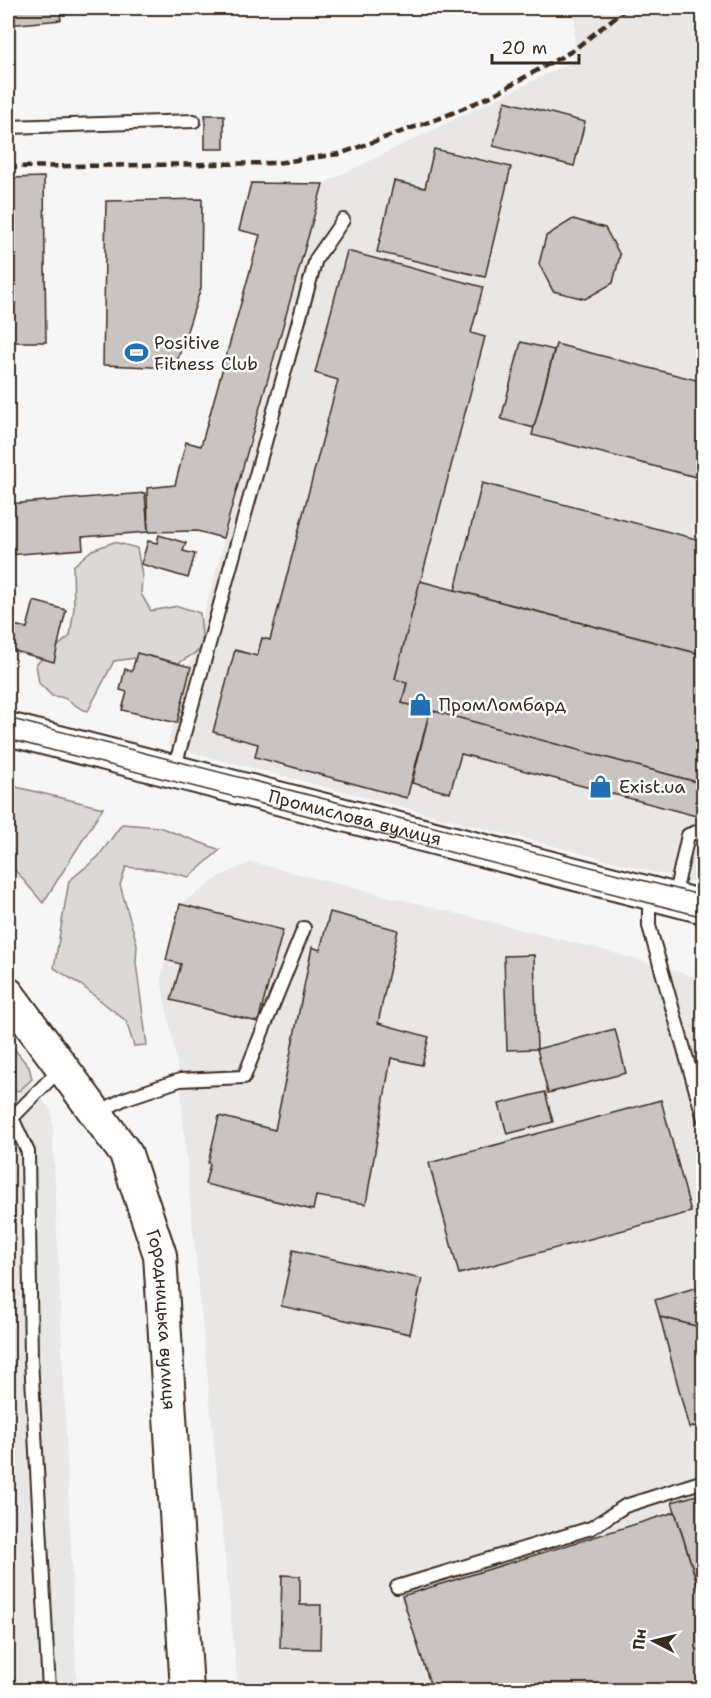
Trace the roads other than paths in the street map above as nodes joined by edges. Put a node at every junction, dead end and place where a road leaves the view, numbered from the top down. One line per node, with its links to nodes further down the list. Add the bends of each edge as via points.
1 (194, 120): 2 (lane)
2 (8, 127)
3 (343, 220): 5 (lane, via 316,259)
4 (8, 729): 5 (street, Промислова вулиця)
5 (174, 770): 7 (street, Промислова вулиця)
6 (704, 830): 7 (lane, via 688,835)
7 (676, 899): 13 (lane, via 649,926)
8 (304, 928): 11 (lane, via 244,1077 180,1080 124,1099)
9 (11, 1006): 10 (street, Городницька вулиця)
10 (62, 1067): 11 (street, Городницька вулиця); 12 (lane)
11 (96, 1114): 17 (street, Городницька вулиця, via 126,1155 160,1255)
12 (10, 1118): 16 (lane, via 28,1152 32,1359)
13 (704, 1119)
14 (704, 1481): 15 (lane, via 625,1506 591,1528)
15 (397, 1587)
16 (49, 1690)
17 (188, 1690)

